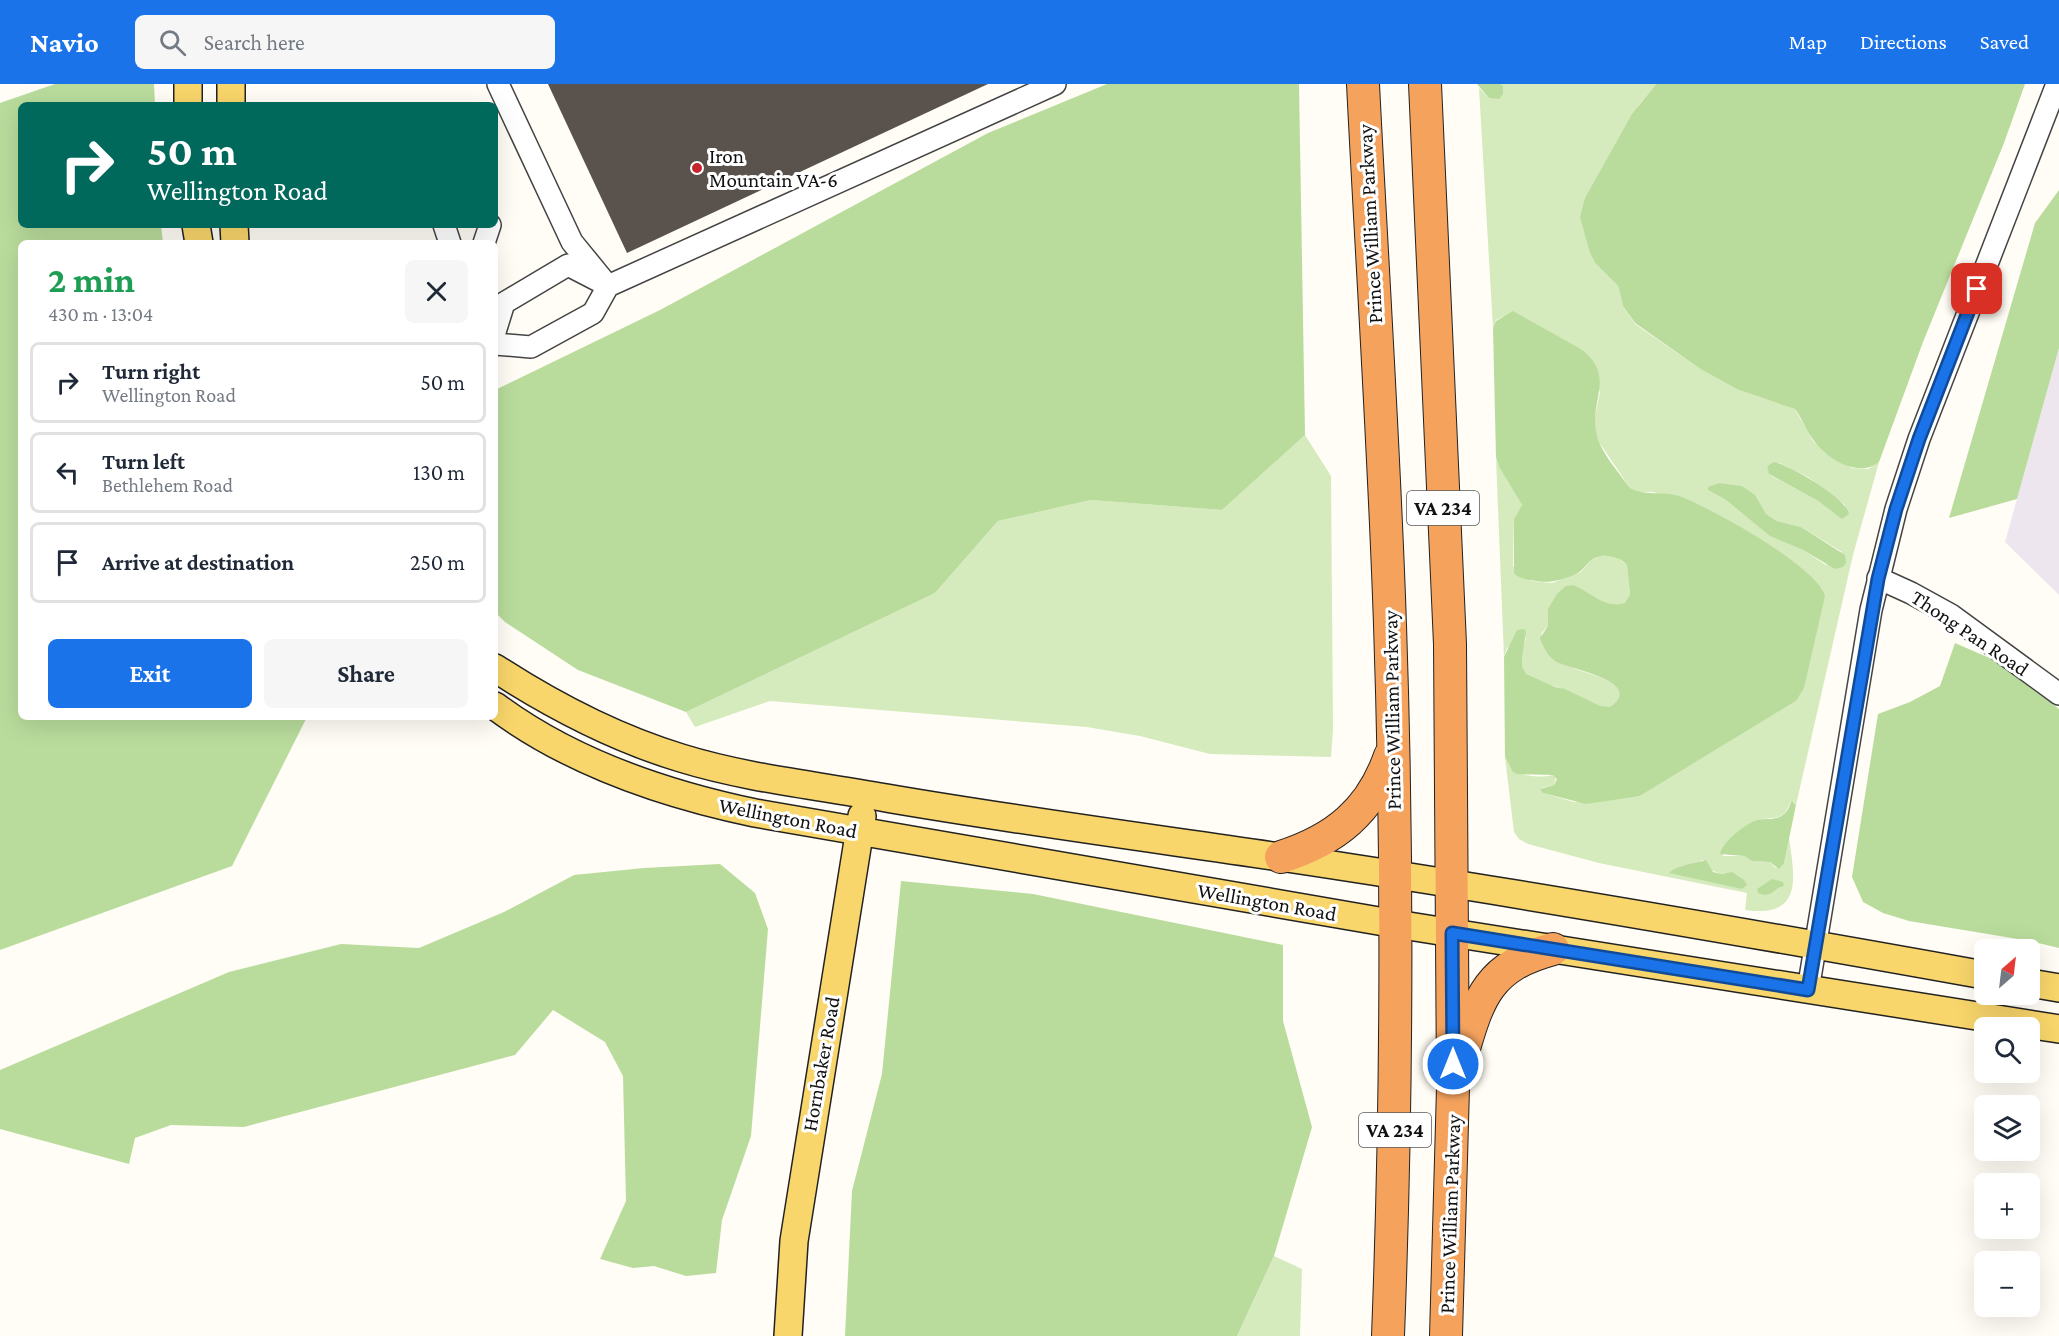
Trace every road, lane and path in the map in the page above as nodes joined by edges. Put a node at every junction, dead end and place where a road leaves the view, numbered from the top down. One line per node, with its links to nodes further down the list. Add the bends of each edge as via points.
1 (188, 84): 8 (main road)
2 (231, 84): 9 (main road)
3 (498, 84): 10 (street, via 572,242)
4 (1055, 84): 10 (street)
5 (1364, 84): 17 (highway, Prince William Parkway / VA 234, via 1390,625)
6 (1425, 84): 22 (highway, Prince William Parkway / VA 234, via 1449,644)
7 (2057, 84): 13 (street, via 1919,439)
8 (188, 102)
9 (231, 102)
10 (608, 286): 11 (street, via 568,265 504,303); 12 (street, via 593,313 531,347)
11 (498, 322)
12 (498, 344)
13 (1878, 579): 15 (street, Thong Pan Road, via 1951,615); 25 (street)
14 (498, 670): 18 (main road, Wellington Road, via 581,718 680,758 733,772)
15 (2059, 694)
16 (498, 708): 19 (main road, Wellington Road, via 588,760 646,783 722,806)
17 (1392, 746): 20 (highway, via 1380,781 1349,822 1313,846); 21 (highway, Prince William Parkway / VA 234)
18 (863, 794): 19 (main road, Hornbaker Road); 20 (main road, Wellington Road)
19 (861, 832): 23 (main road, Wellington Road); 33 (main road, Hornbaker Road, via 794,1241)
20 (1281, 857): 21 (main road, Wellington Road)
21 (1396, 874): 22 (main road, Wellington Road); 23 (highway, Prince William Parkway / VA 234)
22 (1452, 883): 24 (highway, Prince William Parkway / VA 234); 25 (main road, Wellington Road)
23 (1396, 924): 24 (main road, Wellington Road); 34 (highway, Prince William Parkway / VA 234)
24 (1452, 933): 26 (main road, Wellington Road); 32 (highway, Prince William Parkway / VA 234)
25 (1816, 945): 27 (main road, Wellington Road); 30 (street)
26 (1553, 949): 30 (main road, Wellington Road); 32 (highway, via 1512,966 1482,995)
27 (1974, 973)
28 (2040, 985): 29 (main road)
29 (2059, 988)
30 (1808, 990): 31 (main road, Wellington Road)
31 (2059, 1029)
32 (1454, 1088): 35 (highway, Prince William Parkway / VA 234)
33 (788, 1336)
34 (1389, 1336)
35 (1446, 1336)

